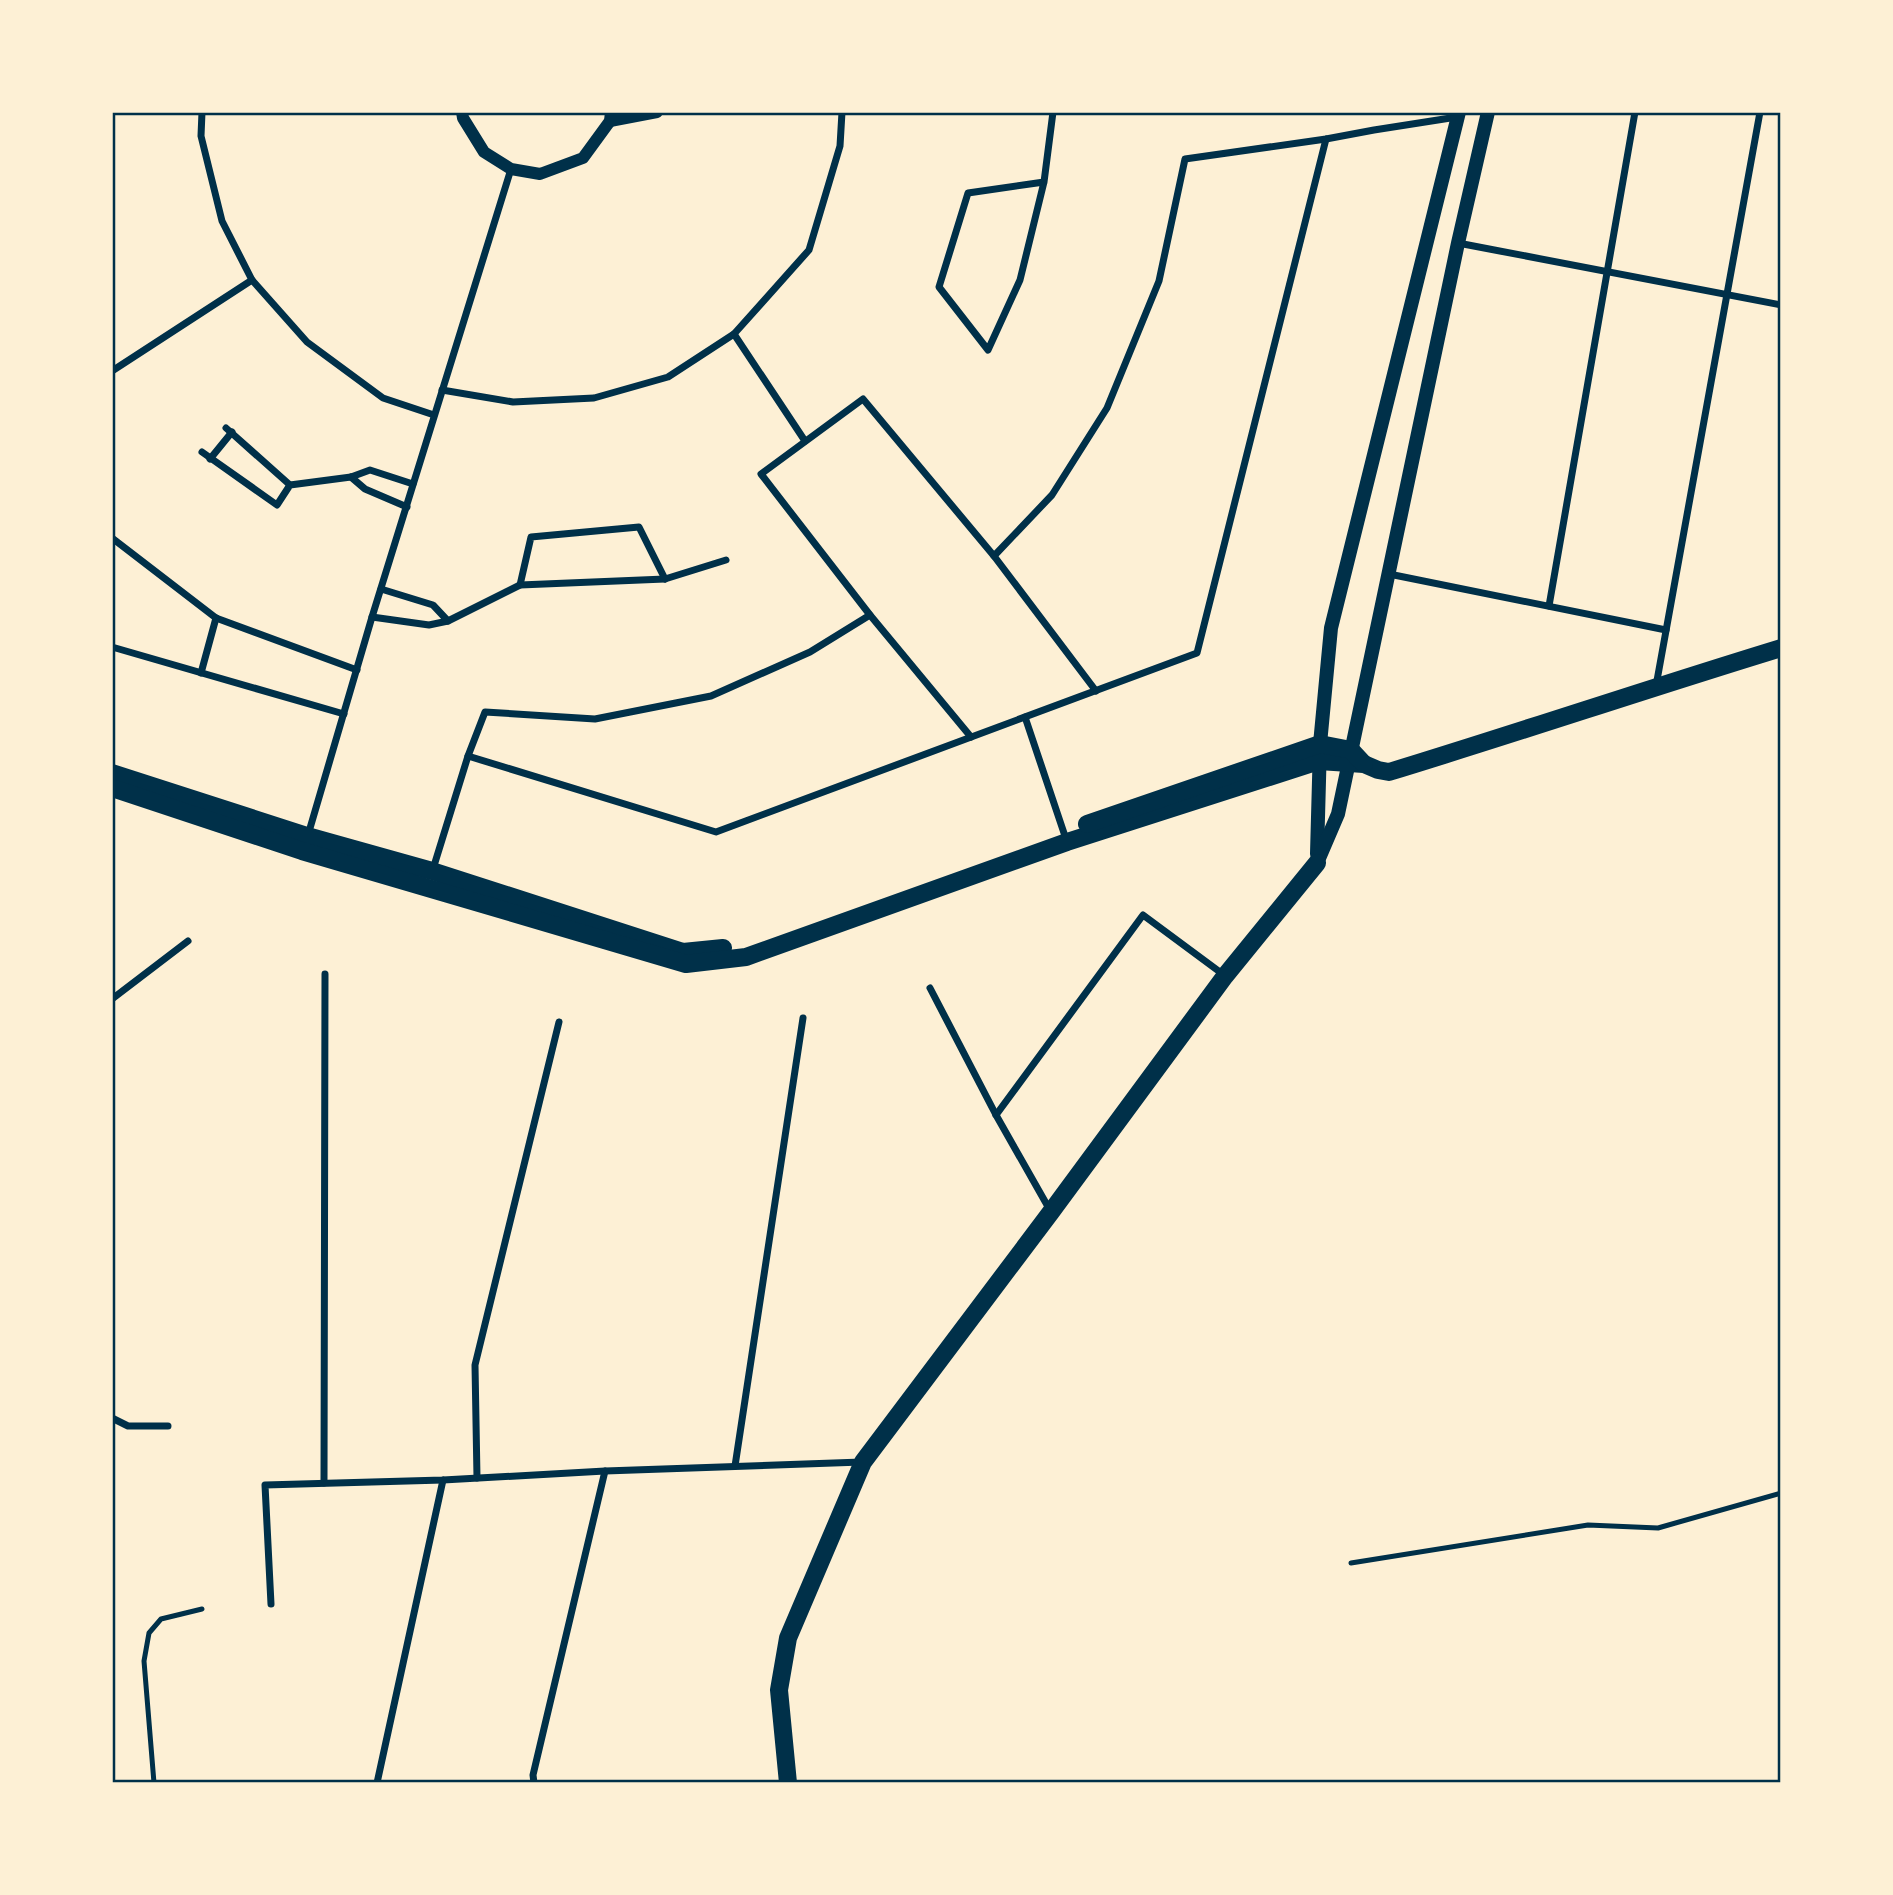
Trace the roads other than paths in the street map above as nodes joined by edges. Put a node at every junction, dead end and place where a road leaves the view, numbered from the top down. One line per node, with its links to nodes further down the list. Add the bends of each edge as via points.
1 (202, 112): 17 (street, via 201,136 222,220)
2 (450, 112): 10 (street)
3 (657, 112): 11 (street)
4 (842, 112): 20 (street, via 840,146 808,250)
5 (1054, 112): 14 (street)
6 (1488, 112): 15 (main road)
7 (1635, 112): 16 (street)
8 (1760, 112): 18 (street)
9 (1459, 114): 12 (street); 53 (main road, via 1331,628)
10 (463, 115): 13 (street, via 484,152)
11 (610, 116): 13 (street, via 583,158 540,174)
12 (1326, 139): 32 (street, via 1185,159 1159,281 1107,408 1052,495); 49 (street, via 1197,653)
13 (511, 169): 22 (street)
14 (1044, 182): 14 (street, via 1020,280 988,351 939,287 968,193)
15 (1458, 243): 16 (street); 34 (main road)
16 (1606, 272): 18 (street); 38 (street)
17 (252, 280): 21 (street); 23 (street, via 307,342 383,398)
18 (1727, 295): 19 (street); 43 (street)
19 (1781, 305)
20 (733, 334): 22 (street, via 668,377 594,398 513,402); 24 (street)
21 (112, 371)
22 (442, 390): 23 (street)
23 (434, 415): 28 (street)
24 (806, 441): 32 (street, via 863,400); 39 (street, via 761,474)
25 (202, 452): 26 (street)
26 (210, 459): 29 (street, via 277,505); 29 (street, via 229,430)
27 (351, 477): 28 (street, via 370,470); 29 (street); 30 (street, via 365,489)
28 (413, 484): 30 (street)
29 (290, 485)
30 (407, 507): 37 (street)
31 (112, 538): 41 (street)
32 (994, 556): 49 (street)
33 (726, 560): 35 (street)
34 (1388, 574): 38 (street); 55 (main road)
35 (665, 579): 36 (street); 36 (street, via 639,527 531,537)
36 (520, 585): 42 (street)
37 (381, 589): 40 (street); 42 (street, via 433,605)
38 (1549, 606): 43 (street)
39 (870, 615): 52 (street); 54 (street, via 810,652 711,696 595,719 485,712)
40 (372, 617): 42 (street, via 429,625); 46 (street)
41 (216, 618): 46 (street); 47 (street)
42 (449, 621)
43 (1666, 630): 48 (street)
44 (112, 648): 47 (street)
45 (1781, 648): 48 (main road)
46 (357, 670): 50 (street)
47 (201, 673): 50 (street)
48 (1656, 686): 55 (main road, via 1389,772)
49 (1096, 691): 51 (street)
50 (344, 714): 59 (street)
51 (1025, 717): 52 (street); 58 (street)
52 (971, 737): 54 (street, via 716,832)
53 (1320, 752): 55 (main road); 58 (main road); 60 (main road)
54 (468, 756): 61 (street)
55 (1355, 758): 60 (main road)
56 (112, 773): 59 (main road)
57 (112, 788): 59 (main road)
58 (1066, 837): 61 (main road, via 746,957 686,964)
59 (305, 843): 61 (main road)
60 (1317, 863): 64 (main road)
61 (430, 879)
62 (188, 941): 66 (street)
63 (325, 974): 78 (street)
64 (1225, 976): 69 (street, via 1143,915); 70 (main road)
65 (930, 988): 69 (street)
66 (112, 999)
67 (803, 1018): 74 (street)
68 (559, 1022): 76 (street, via 475,1365)
69 (996, 1115): 70 (street)
70 (1051, 1212): 73 (main road)
71 (112, 1418): 72 (street, via 128,1426)
72 (168, 1426)
73 (863, 1462): 74 (street); 86 (main road, via 788,1638 779,1690)
74 (735, 1466): 75 (street)
75 (605, 1471): 76 (street); 85 (street)
76 (477, 1478): 77 (street)
77 (443, 1480): 78 (street); 84 (street)
78 (324, 1483): 81 (street, via 265,1485)
79 (1781, 1493): 80 (lane, via 1658,1528 1588,1525)
80 (1351, 1563)
81 (271, 1604)
82 (202, 1609): 83 (lane, via 161,1619 149,1633 144,1661)
83 (153, 1783)
84 (377, 1783)
85 (534, 1783)
86 (788, 1783)

